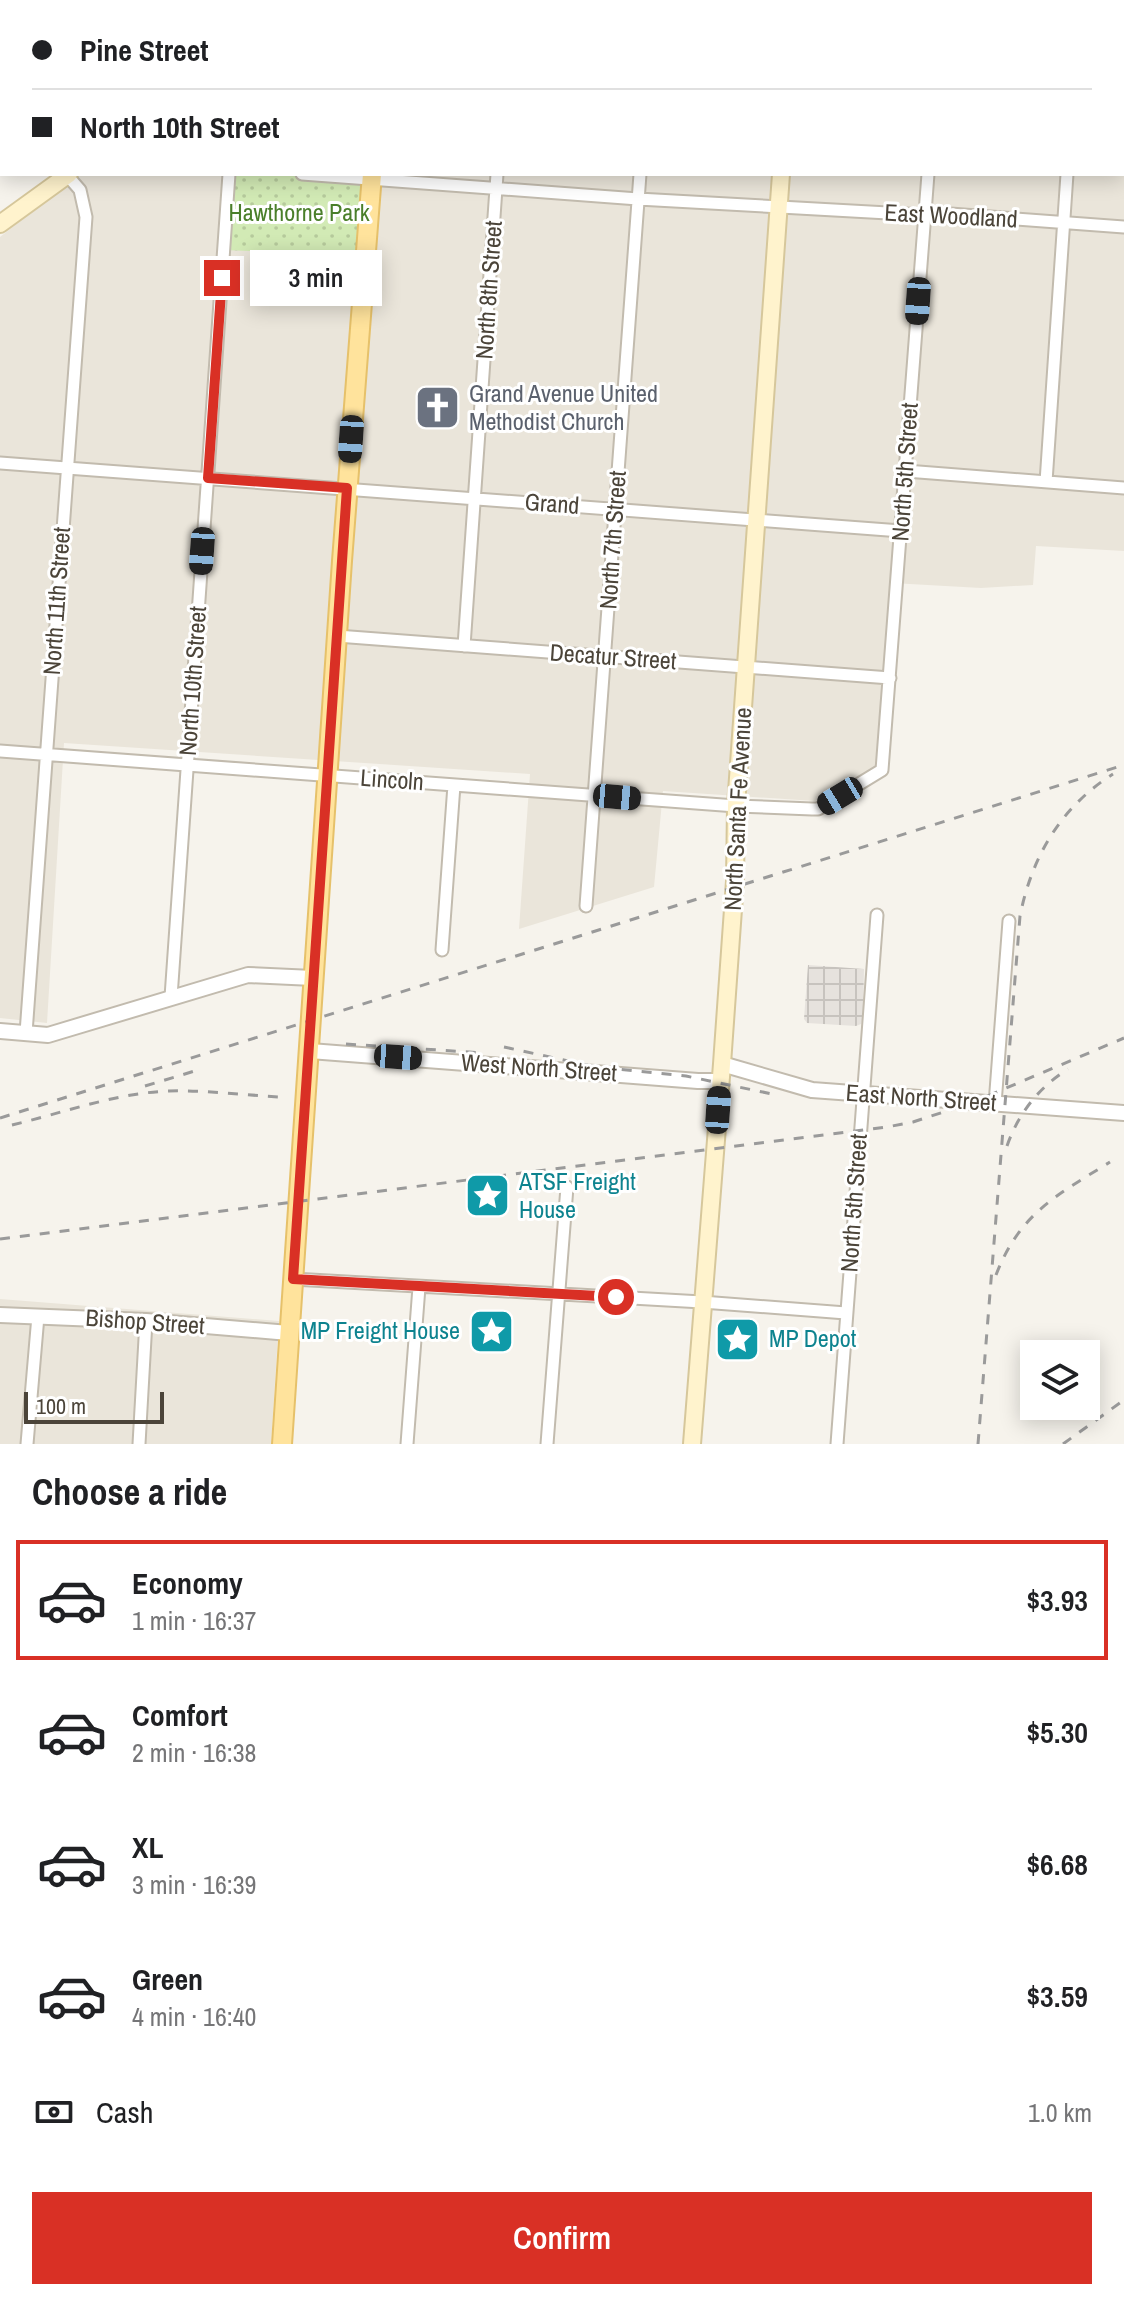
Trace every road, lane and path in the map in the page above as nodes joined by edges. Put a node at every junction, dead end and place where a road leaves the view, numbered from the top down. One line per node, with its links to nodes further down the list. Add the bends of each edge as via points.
1 (64, 176): 16 (main road)
2 (69, 176): 19 (street, North 11th Street, via 80,190 86,217)
3 (229, 176): 21 (street, North 10th Street)
4 (349, 176): 10 (street, East Woodland)
5 (497, 176): 11 (street, North 8th Street)
6 (640, 176): 12 (street, North 7th Street)
7 (781, 176): 13 (main road, North Santa Fe Avenue)
8 (928, 176): 14 (street, North 5th Street)
9 (1067, 176): 15 (street)
10 (372, 177): 11 (street, East Woodland); 23 (main road)
11 (496, 189): 12 (street, East Woodland); 25 (street, North 8th Street)
12 (638, 199): 13 (street, East Woodland); 26 (street, North 7th Street)
13 (778, 207): 14 (street, East Woodland); 27 (main road, North Santa Fe Avenue)
14 (924, 215): 15 (street, East Woodland); 20 (street, North 5th Street)
15 (1063, 222): 17 (street, East Woodland); 22 (street)
16 (0, 224)
17 (1124, 227)
18 (0, 463): 19 (street)
19 (67, 468): 21 (street); 35 (street, North 11th Street)
20 (906, 471): 22 (street); 28 (street, North 5th Street)
21 (208, 478): 23 (street, Grand); 36 (street, North 10th Street)
22 (1046, 482): 24 (street)
23 (347, 488): 25 (street, Grand); 29 (main road)
24 (1124, 488)
25 (475, 498): 26 (street, Grand); 30 (street, North 8th Street)
26 (615, 509): 27 (street, Grand); 31 (street, North 7th Street)
27 (757, 520): 28 (street, Grand); 32 (main road, North Santa Fe Avenue)
28 (901, 531): 33 (street, North 5th Street)
29 (337, 636): 30 (street, Decatur Street); 38 (main road)
30 (464, 646): 31 (street, Decatur Street)
31 (604, 656): 32 (street, Decatur Street); 40 (street, North 7th Street)
32 (747, 667): 33 (street, Decatur Street); 41 (main road, North Santa Fe Avenue)
33 (890, 678): 37 (street, North 5th Street)
34 (0, 751): 35 (street, Lincoln)
35 (46, 754): 36 (street, Lincoln); 49 (street, North 11th Street)
36 (186, 765): 38 (street, Lincoln); 47 (street, North 10th Street)
37 (882, 770): 41 (street, Lincoln, via 818,809)
38 (328, 775): 39 (street, Lincoln); 46 (main road)
39 (454, 785): 40 (street, Lincoln); 45 (street)
40 (594, 795): 41 (street, Lincoln); 42 (street, North 7th Street)
41 (736, 806): 51 (main road, North Santa Fe Avenue)
42 (586, 906)
43 (877, 915): 52 (street, North 5th Street)
44 (1009, 921): 53 (street)
45 (442, 950)
46 (313, 978): 47 (street, via 248,975); 50 (main road)
47 (171, 997): 49 (street, via 48,1035)
48 (0, 1031): 49 (street)
49 (26, 1033)
50 (310, 1051): 51 (street, West North Street, via 698,1081); 56 (main road)
51 (721, 1072): 52 (street, East North Street); 59 (main road, North Santa Fe Avenue)
52 (864, 1094): 53 (street, East North Street); 60 (street, North 5th Street)
53 (995, 1104): 54 (street, East North Street)
54 (1124, 1113)
55 (567, 1187): 58 (street)
56 (293, 1279): 57 (street); 64 (main road)
57 (419, 1287): 58 (street); 68 (street)
58 (559, 1294): 59 (street); 69 (street)
59 (702, 1302): 60 (street); 70 (main road, North Santa Fe Avenue)
60 (846, 1313): 71 (street, North 5th Street)
61 (0, 1315): 62 (street, Bishop Street)
62 (38, 1316): 63 (street, Bishop Street); 65 (street)
63 (146, 1321): 64 (street, Bishop Street); 66 (street)
64 (289, 1333): 67 (main road)
65 (27, 1444)
66 (139, 1444)
67 (282, 1444)
68 (407, 1444)
69 (547, 1444)
70 (692, 1444)
71 (837, 1444)

